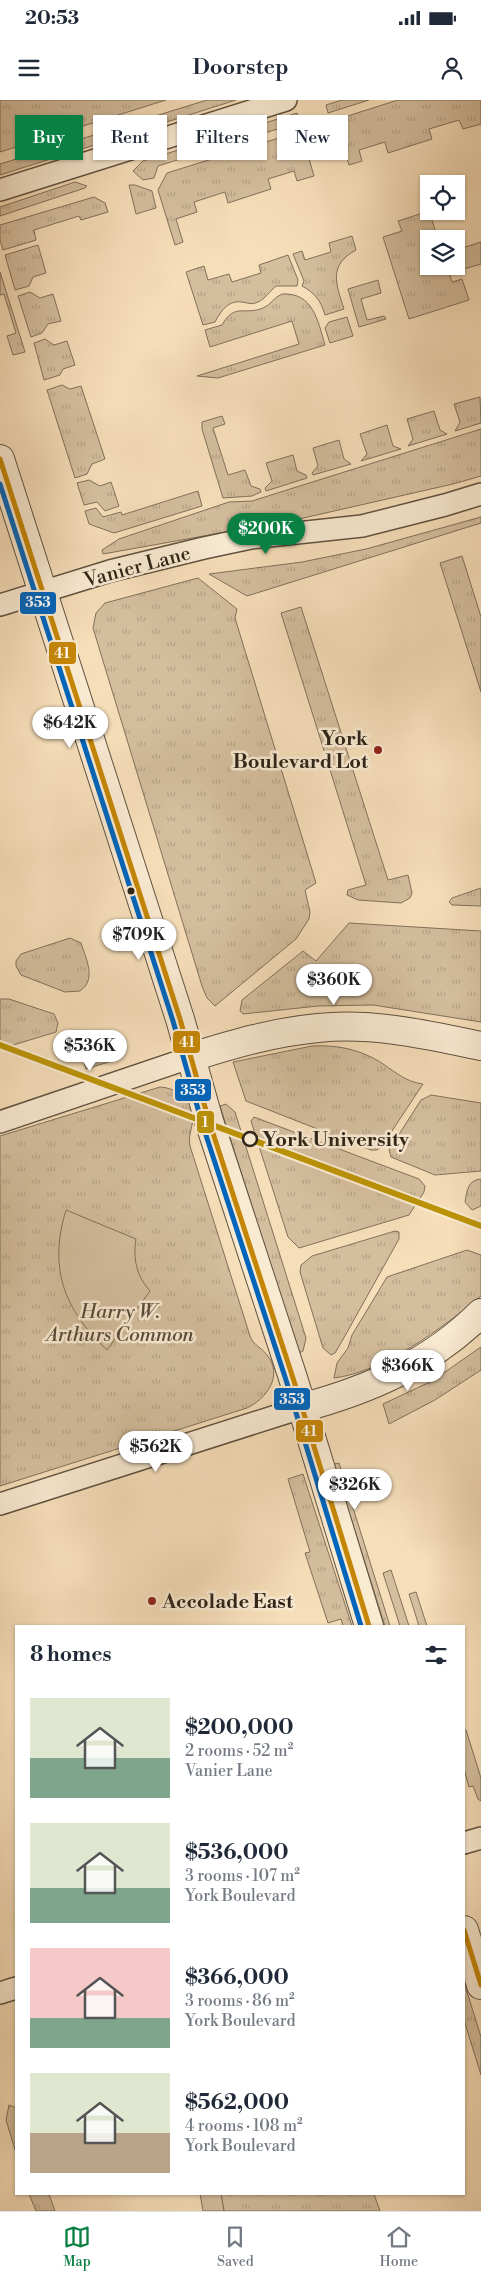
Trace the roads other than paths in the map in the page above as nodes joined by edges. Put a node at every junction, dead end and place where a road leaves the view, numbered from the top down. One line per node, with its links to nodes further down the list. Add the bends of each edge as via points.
1 (286, 100): 2 (street)
2 (0, 190)
3 (0, 459): 5 (street)
4 (481, 494): 5 (street, Vanier Lane, via 362,526 250,538 204,548 110,571)
5 (42, 594): 6 (street, Vanier Lane); 8 (street)
6 (0, 606)
7 (481, 1046): 8 (street, via 372,1028 319,1028 248,1039)
8 (192, 1057): 9 (street); 11 (street, via 209,1121)
9 (0, 1122)
10 (481, 1313): 11 (street, via 464,1330 399,1373 380,1383)
11 (301, 1408): 12 (street); 13 (street)
12 (0, 1504)
13 (369, 1625)
14 (481, 1838): 15 (street)
15 (465, 1844)
16 (465, 1933): 17 (street)
17 (481, 1986)
18 (15, 1988): 19 (street)
19 (0, 1994)

